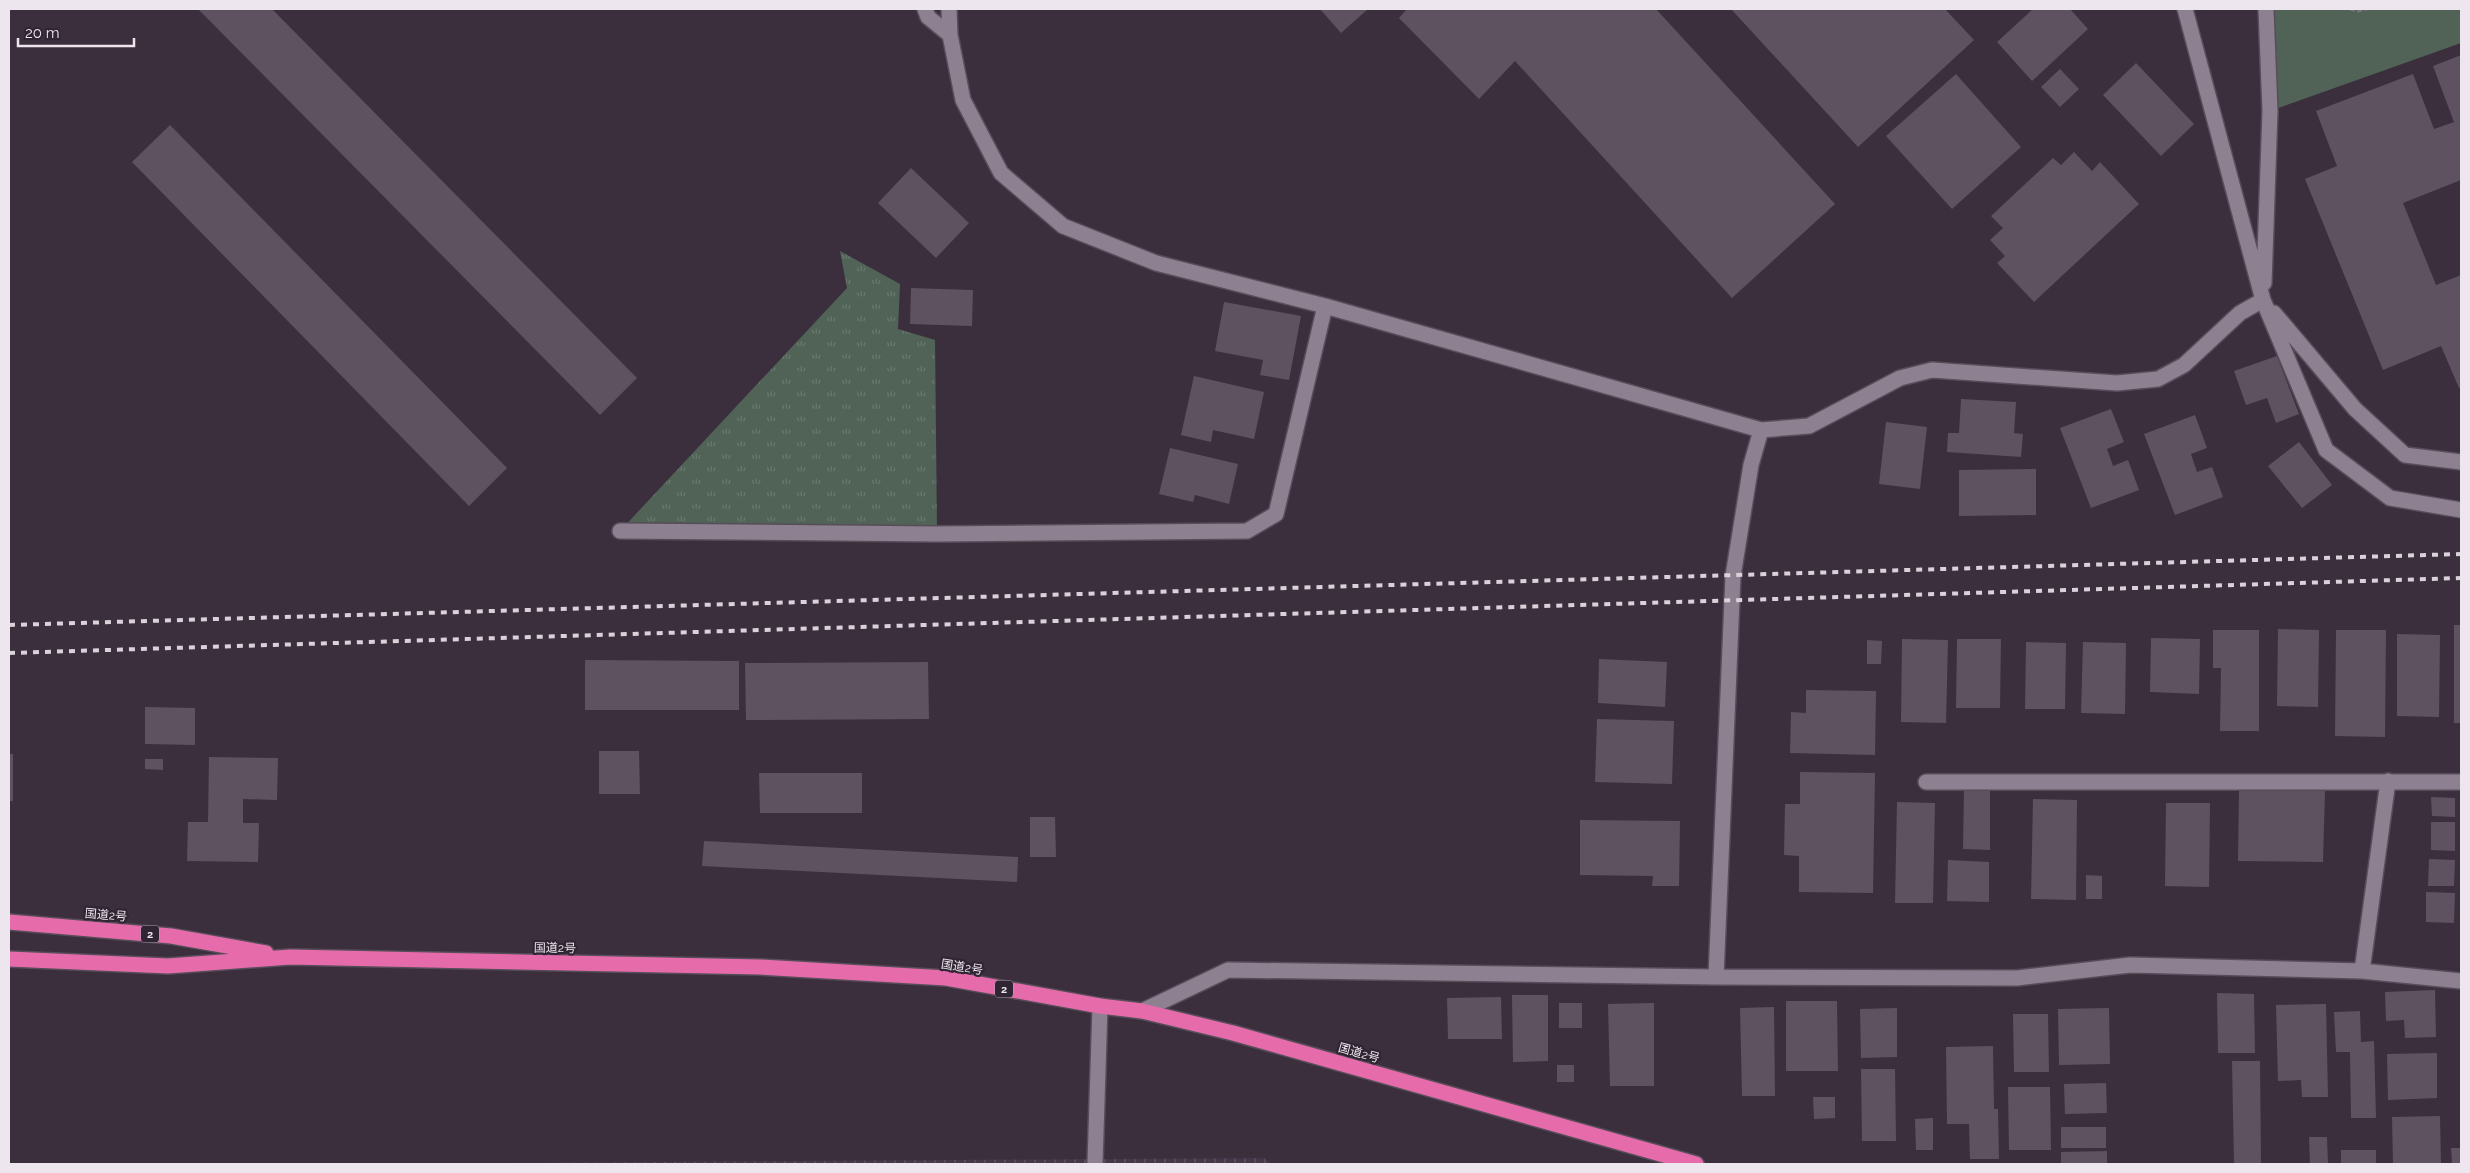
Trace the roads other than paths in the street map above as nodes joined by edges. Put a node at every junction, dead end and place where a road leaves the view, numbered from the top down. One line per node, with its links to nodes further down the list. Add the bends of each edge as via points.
1 (924, 9): 5 (street, via 928,17)
2 (949, 9): 5 (street)
3 (2185, 9): 6 (street)
4 (2266, 9): 6 (street, via 2270,111)
5 (950, 35): 7 (street, via 963,100 1002,173 1063,226 1156,263)
6 (2264, 300): 8 (street, via 2240,313 2184,365 2158,379 2117,383 1932,370 1900,378 1809,426); 9 (street, via 2355,409 2405,455); 10 (street, via 2326,450 2390,498)
7 (1324, 306): 8 (street); 11 (street, via 1276,514 1247,531 937,534)
8 (1761, 430): 19 (street, via 1751,465 1733,576)
9 (2461, 462)
10 (2461, 510)
11 (620, 531)
12 (1926, 782): 13 (street)
13 (2388, 782): 14 (street); 18 (street)
14 (2461, 782)
15 (9, 922): 16 (highway, 国道2号 / 2, via 171,936)
16 (290, 957): 17 (highway, 国道2号 / 2, via 168,966); 21 (highway, 国道2号 / 2, via 760,967 946,978)
17 (9, 959)
18 (2362, 970): 19 (street, via 2130,965 2017,978); 20 (street)
19 (1716, 977): 22 (street, via 1228,970)
20 (2461, 981)
21 (1100, 1006): 22 (highway, 国道2号 / 2); 23 (street)
22 (1142, 1011): 24 (highway, 国道2号 / 2, via 1233,1033)
23 (1095, 1164)
24 (1696, 1164)

